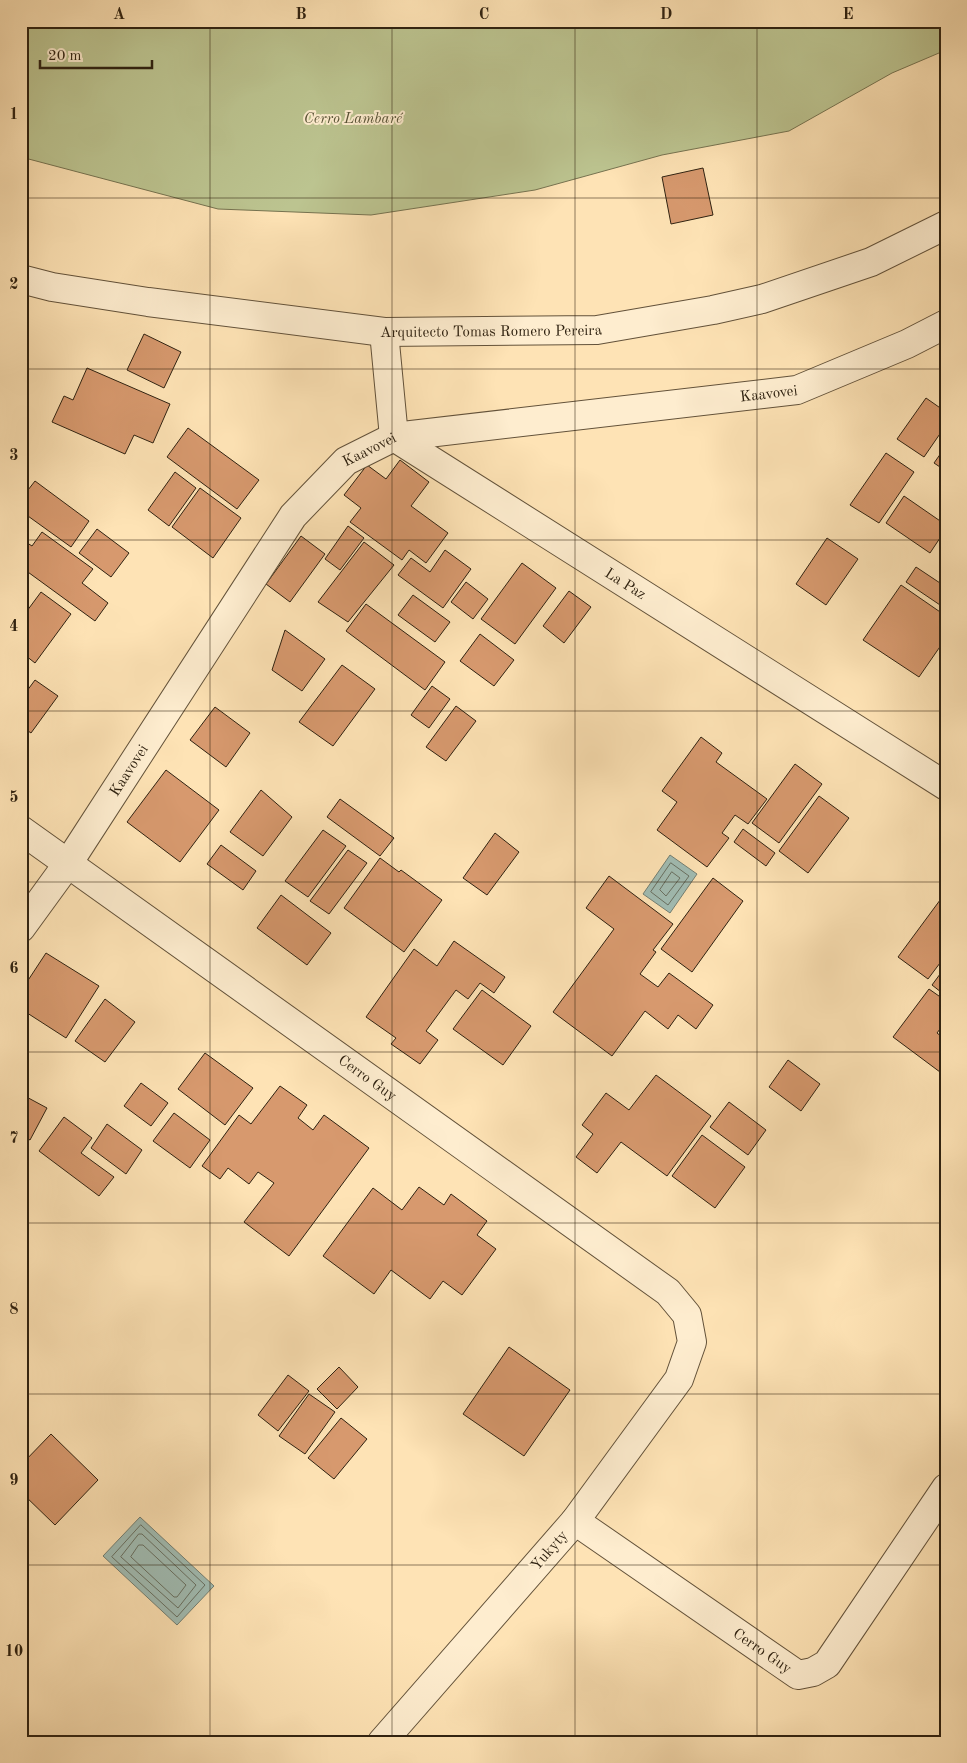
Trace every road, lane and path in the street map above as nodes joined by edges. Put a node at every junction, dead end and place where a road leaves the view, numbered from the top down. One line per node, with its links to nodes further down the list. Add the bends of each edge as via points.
1 (946, 225): 4 (street, Arquitecto Tomas Romero Pereira, via 870,262 762,298 713,310 598,330)
2 (21, 279): 4 (street, Arquitecto Tomas Romero Pereira, via 148,302)
3 (946, 324): 5 (street, Kaavovei, via 797,390)
4 (384, 332): 5 (street)
5 (394, 437): 6 (street, La Paz); 8 (street, Kaavovei, via 346,462 293,516)
6 (946, 786)
7 (21, 830): 8 (street, Cerro Guy)
8 (69, 862): 9 (street, Kaavovei); 10 (street, Cerro Guy, via 668,1292 687,1315)
9 (21, 928)
10 (692, 1342): 12 (street, Yukyty, via 679,1380)
11 (946, 1488): 12 (street, Cerro Guy, via 827,1664 813,1672 798,1675)
12 (575, 1521): 13 (street, Yukyty)
13 (382, 1742)

